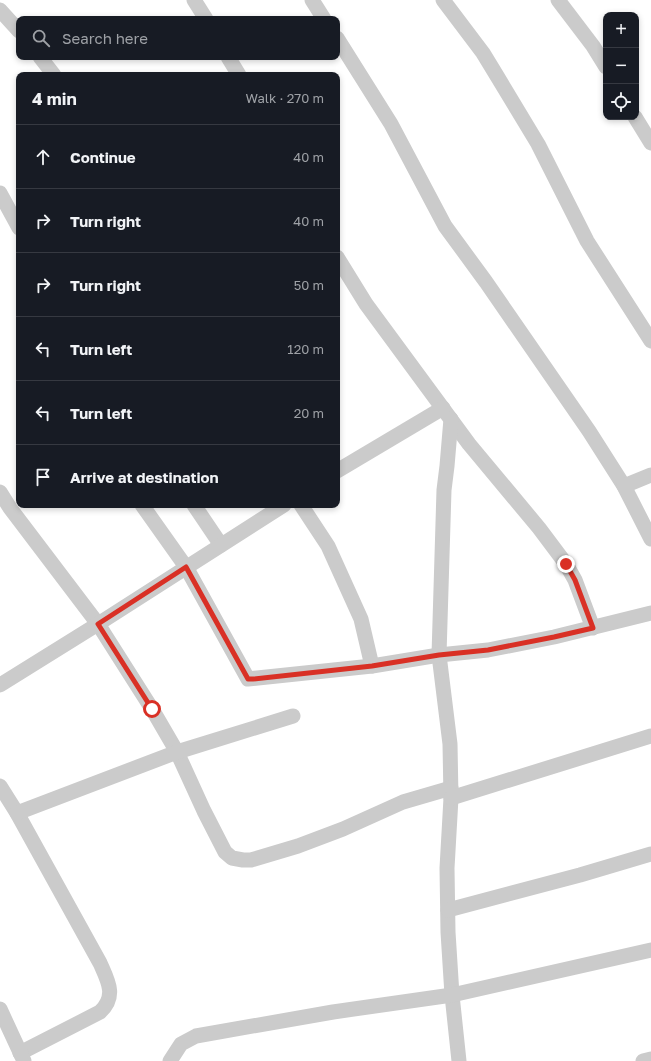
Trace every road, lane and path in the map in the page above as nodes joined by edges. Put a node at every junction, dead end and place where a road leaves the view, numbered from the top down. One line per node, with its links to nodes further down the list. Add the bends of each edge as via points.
1 (194, 0): 6 (street)
2 (312, 0): 7 (street)
3 (443, 0): 20 (street, via 483,53 538,144 587,241)
4 (558, 0): 12 (street)
5 (0, 10): 8 (street)
6 (204, 16)
7 (322, 16)
8 (16, 28)
9 (340, 43): 24 (street, via 390,124 445,226 589,431)
10 (42, 60): 13 (street)
11 (230, 60): 14 (street)
12 (603, 62)
13 (52, 72)
14 (237, 72)
15 (637, 120): 16 (street)
16 (651, 143)
17 (0, 193): 18 (street)
18 (16, 222)
19 (340, 262): 21 (street, via 366,304)
20 (651, 341)
21 (447, 413): 22 (street); 35 (street, via 566,564 575,580); 36 (street)
22 (340, 469)
23 (651, 475): 24 (street)
24 (624, 486): 30 (street)
25 (0, 492): 34 (street)
26 (144, 508): 32 (street)
27 (196, 508): 31 (street)
28 (279, 508): 31 (street)
29 (303, 508): 37 (street, via 328,546 361,619)
30 (651, 539)
31 (221, 545): 32 (street)
32 (186, 567): 34 (street); 37 (street, via 248,679)
33 (651, 613): 35 (street)
34 (98, 624): 38 (street); 41 (street)
35 (593, 628): 36 (street, via 488,650)
36 (439, 655): 37 (street); 43 (street, via 450,744)
37 (372, 666)
38 (0, 685)
39 (293, 716): 41 (street)
40 (651, 736): 43 (street)
41 (177, 752): 43 (street, via 225,852 232,858 243,860 260,858 298,846 403,802); 44 (street)
42 (0, 786): 44 (street)
43 (451, 793): 46 (street, via 447,868)
44 (17, 813): 50 (street, via 100,963 110,990 106,1007 100,1012)
45 (651, 854): 46 (street)
46 (448, 910): 48 (street)
47 (651, 950): 48 (street)
48 (452, 995): 52 (street, via 196,1036 181,1044); 53 (street)
49 (0, 1009): 50 (street)
50 (22, 1057)
51 (651, 1059): 54 (street)
52 (170, 1061)
53 (459, 1061)
54 (643, 1061)

